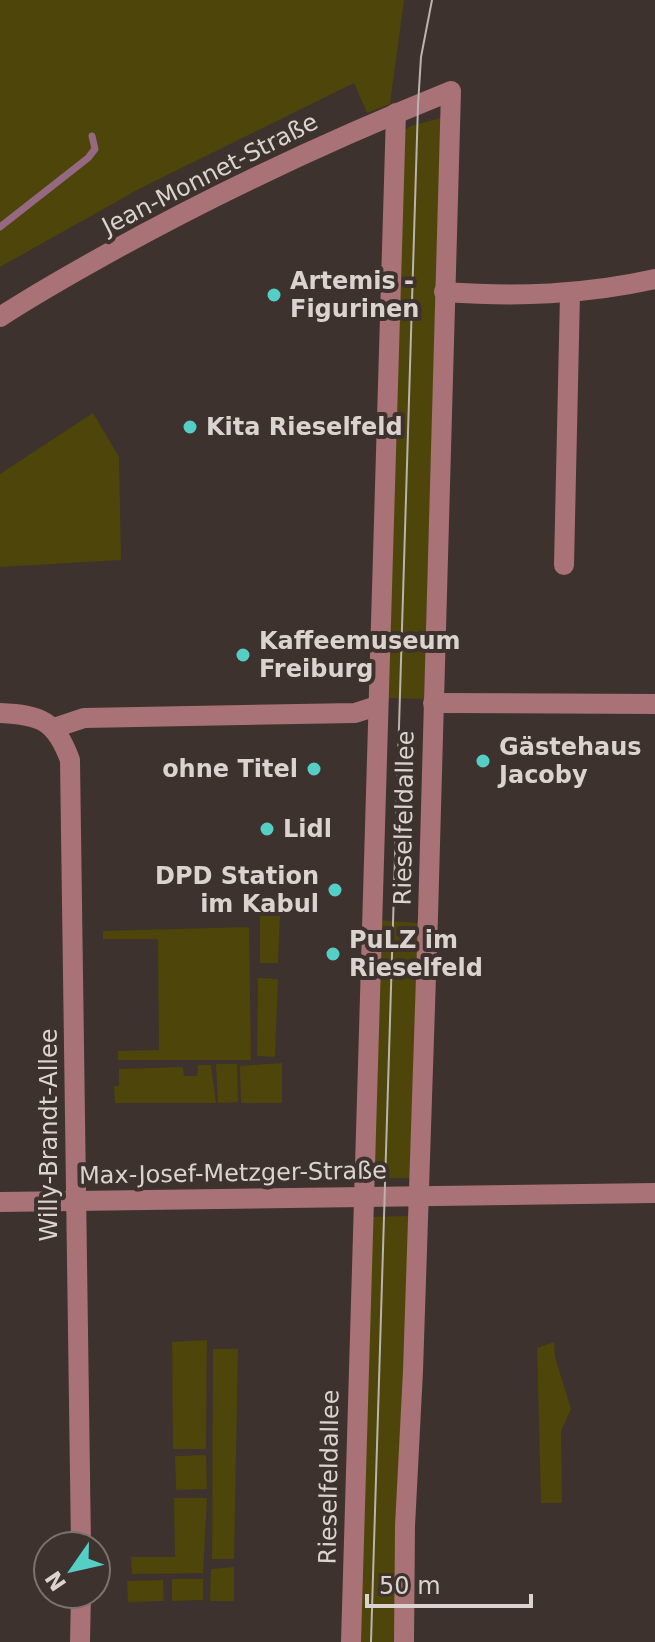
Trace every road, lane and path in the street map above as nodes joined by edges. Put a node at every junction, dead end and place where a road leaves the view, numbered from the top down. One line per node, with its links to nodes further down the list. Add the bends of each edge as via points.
1 (451, 91): 2 (street, Jean-Monnet-Straße); 4 (street, Rieselfeldallee)
2 (396, 113): 6 (street, Jean-Monnet-Straße, via 166,221); 10 (street, Rieselfeldallee)
3 (655, 279): 5 (street)
4 (444, 292): 5 (street); 8 (street, Rieselfeldallee)
5 (570, 294): 7 (street)
6 (0, 317)
7 (564, 565)
8 (433, 703): 9 (street); 15 (street, Rieselfeldallee)
9 (655, 704)
10 (377, 706): 12 (street, via 355,713 84,718); 14 (street, Rieselfeldallee)
11 (0, 713): 12 (street, via 43,719)
12 (54, 728): 16 (street, Willy-Brandt-Allee, via 70,760 72,800)
13 (655, 1193): 15 (street, Max-Josef-Metzger-Straße)
14 (363, 1197): 15 (street, Max-Josef-Metzger-Straße); 16 (street, Max-Josef-Metzger-Straße); 21 (street, Rieselfeldallee)
15 (418, 1197): 22 (street, Rieselfeldallee)
16 (75, 1201): 17 (street, Max-Josef-Metzger-Straße); 18 (street, Willy-Brandt-Allee)
17 (0, 1202)
18 (81, 1530)
19 (81, 1610): 20 (street)
20 (80, 1642)
21 (351, 1642)
22 (404, 1642)

